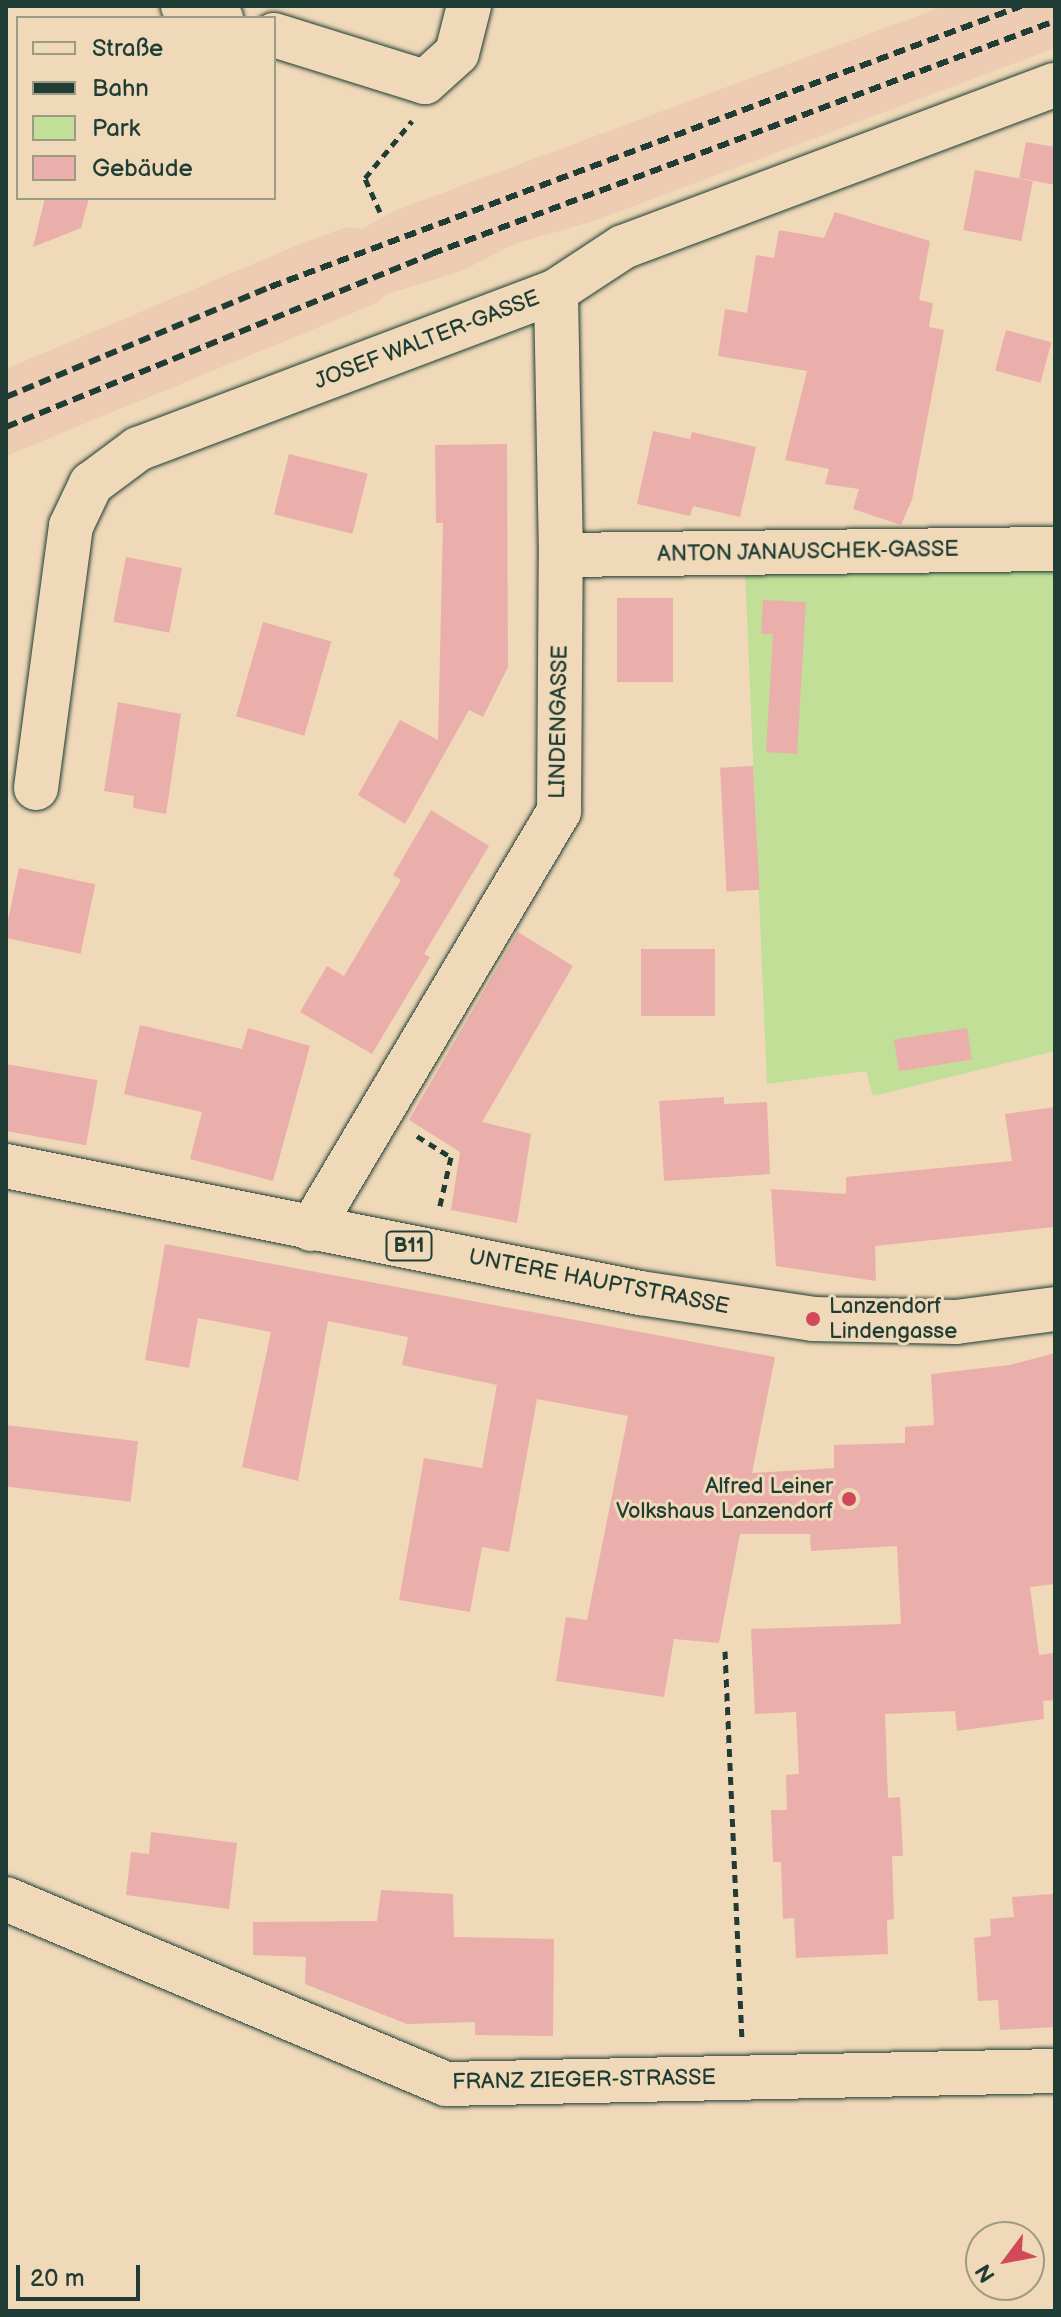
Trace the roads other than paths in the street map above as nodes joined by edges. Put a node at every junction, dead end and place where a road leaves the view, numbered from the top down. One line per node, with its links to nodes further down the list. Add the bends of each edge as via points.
1 (183, 6): 3 (street)
2 (469, 6): 4 (street, via 457,53 425,82)
3 (215, 16)
4 (276, 36)
5 (1055, 85): 6 (street, JOSEF WALTER-GASSE, via 623,247)
6 (556, 291): 8 (street, LINDENGASSE); 9 (street, JOSEF WALTER-GASSE, via 138,449 91,484 71,526)
7 (1055, 549): 8 (street, ANTON JANAUSCHEK-GASSE)
8 (561, 555): 11 (street, LINDENGASSE, via 559,811)
9 (36, 788)
10 (6, 1166): 11 (street, UNTERE HAUPTSTRASSE / B11)
11 (311, 1229): 12 (street, UNTERE HAUPTSTRASSE / B11, via 640,1293 813,1319 956,1322)
12 (1055, 1309)
13 (6, 1899): 14 (street, FRANZ ZIEGER-STRASSE, via 446,2084)
14 (1055, 2071)

